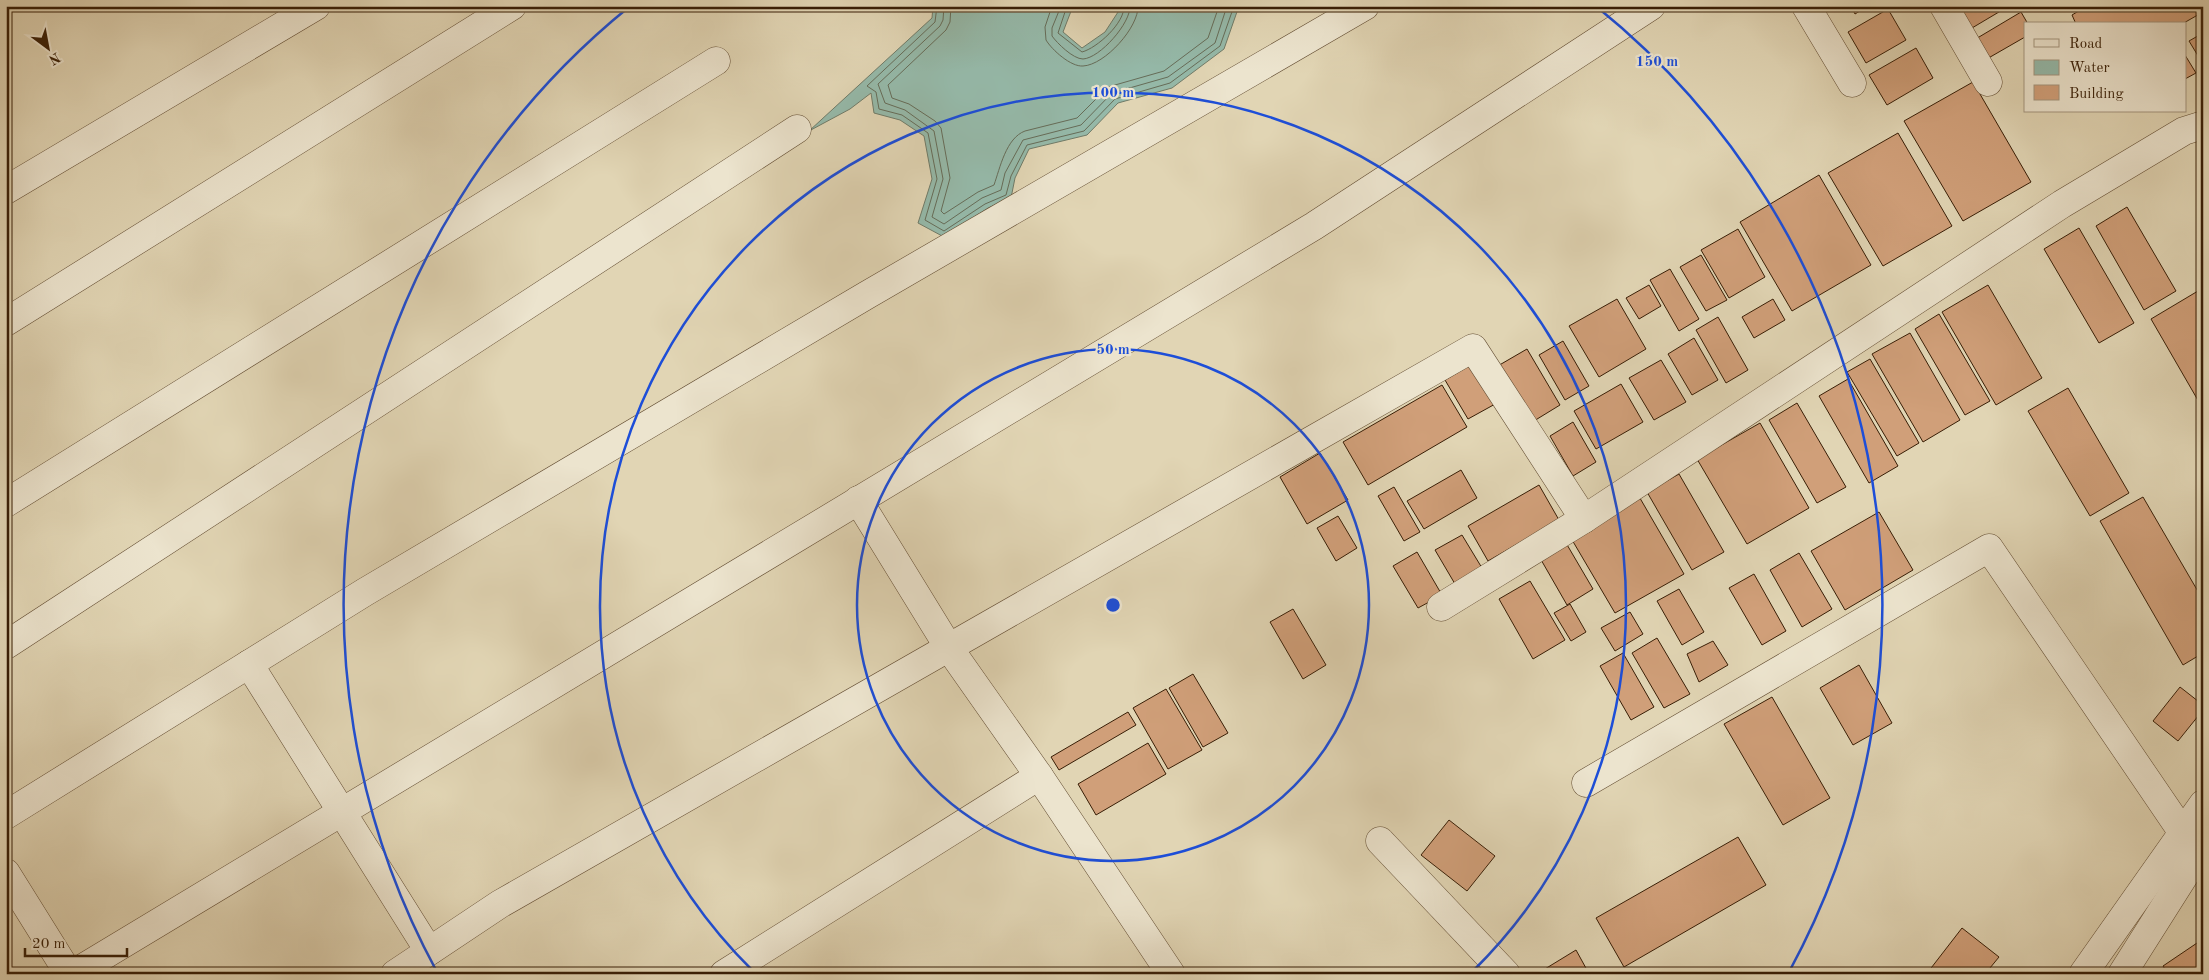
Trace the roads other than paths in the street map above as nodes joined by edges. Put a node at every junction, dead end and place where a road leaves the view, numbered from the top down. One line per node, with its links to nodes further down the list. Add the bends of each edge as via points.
1 (316, 6): 12 (street)
2 (512, 6): 13 (street)
3 (1365, 6): 20 (street, via 858,300)
4 (1651, 6): 14 (street, via 1314,226)
5 (1806, 6): 9 (street)
6 (1944, 6): 8 (street)
7 (716, 61): 15 (street)
8 (1988, 82)
9 (1852, 83)
10 (2203, 125): 16 (street, via 2184,131 2062,204)
11 (797, 129): 18 (street)
12 (6, 190)
13 (6, 322)
14 (858, 500): 19 (street); 24 (street)
15 (6, 503)
16 (1584, 519): 17 (street); 19 (street, via 1473,348)
17 (1441, 607)
18 (6, 645)
19 (949, 648): 21 (street); 29 (street, via 500,904)
20 (249, 664): 24 (street); 25 (street)
21 (1040, 776): 33 (street); 34 (street)
22 (1586, 783): 26 (street, via 1989,548)
23 (2203, 804): 26 (street)
24 (342, 812): 29 (street); 31 (street)
25 (6, 815)
26 (2193, 839): 36 (street); 37 (street)
27 (1380, 841): 35 (street)
28 (6, 872): 30 (street)
29 (429, 951): 32 (street)
30 (69, 974)
31 (73, 974)
32 (395, 974)
33 (724, 974)
34 (1171, 974)
35 (1506, 974)
36 (2084, 974)
37 (2122, 974)

